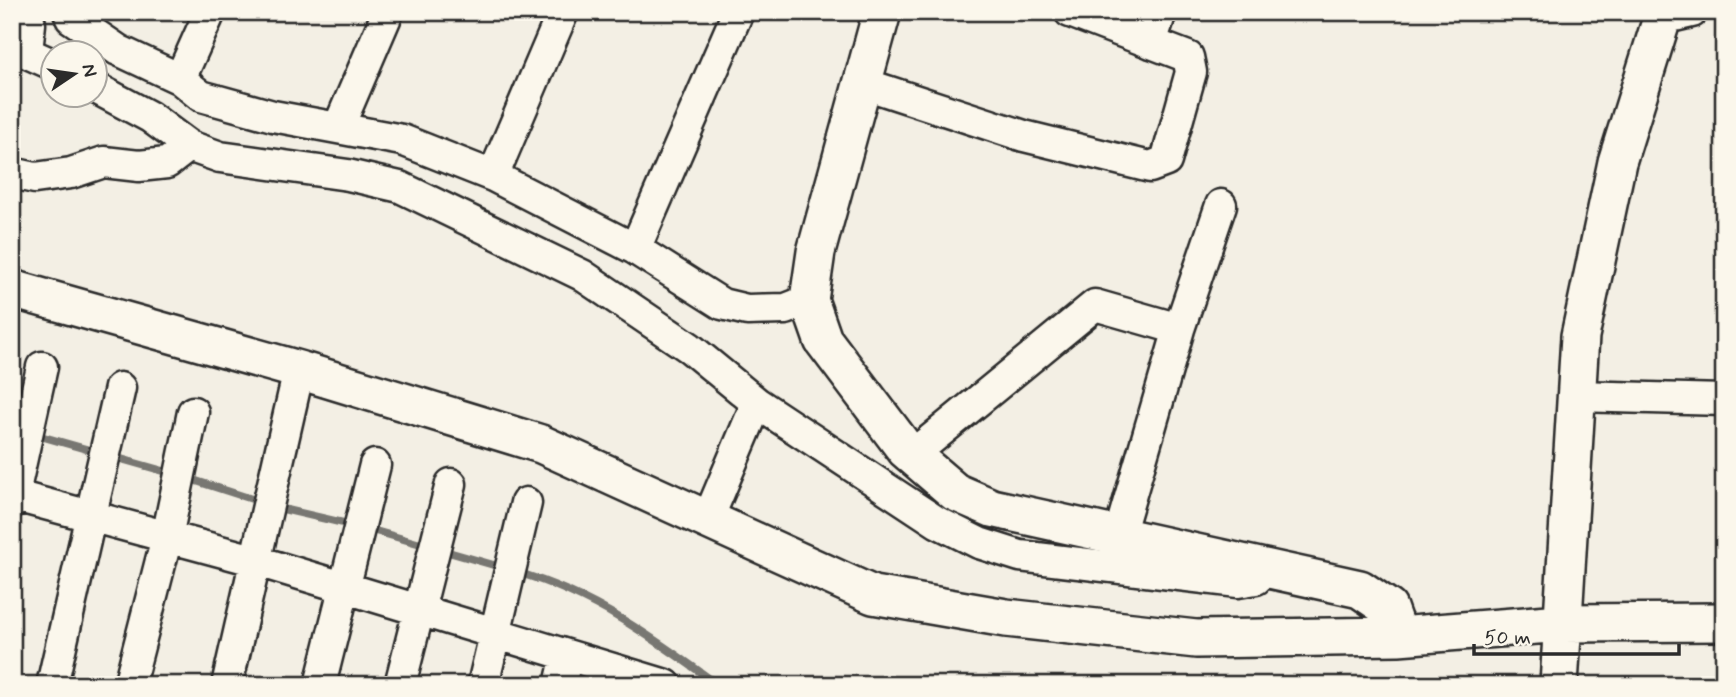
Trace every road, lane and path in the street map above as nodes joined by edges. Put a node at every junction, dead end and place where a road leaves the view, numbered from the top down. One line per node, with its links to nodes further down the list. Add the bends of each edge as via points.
1 (27, 12): 12 (street)
2 (69, 12): 13 (street, via 71,18 118,50)
3 (210, 12): 13 (street)
4 (388, 12): 16 (street)
5 (563, 12): 19 (street)
6 (738, 12): 21 (street)
7 (882, 12): 14 (street)
8 (1070, 12): 11 (street)
9 (1161, 12): 11 (street)
10 (1673, 14): 28 (street, via 1617,162 1580,336)
11 (1151, 43): 14 (street, via 1188,57 1191,72 1166,161 1150,167 1024,136)
12 (31, 53)
13 (180, 79): 16 (street, via 201,96 273,116)
14 (862, 83): 23 (street, via 816,252)
15 (108, 94): 17 (street, via 150,117)
16 (339, 126): 19 (street, via 402,140)
17 (189, 146): 18 (street, via 167,163 104,162 35,178); 30 (street, via 220,157 400,187 582,275 690,348)
18 (12, 173)
19 (493, 176): 21 (street)
20 (1221, 205): 24 (street)
21 (635, 249): 23 (street, via 722,304 747,310 786,309)
22 (12, 289): 26 (street)
23 (809, 300): 32 (street, via 823,340)
24 (1180, 329): 32 (street, via 1095,304); 39 (street)
25 (42, 367): 35 (street)
26 (299, 370): 38 (street, via 541,444); 41 (street)
27 (120, 388): 37 (street)
28 (1576, 396): 29 (street); 46 (street)
29 (1724, 400)
30 (757, 403): 38 (street); 42 (street, via 937,523 1000,550 1238,582 1256,579)
31 (193, 412): 40 (street)
32 (912, 455): 39 (street, via 955,492 992,508)
33 (375, 465): 43 (street)
34 (451, 484): 44 (street)
35 (13, 498): 37 (street)
36 (526, 503): 47 (street)
37 (92, 516): 40 (street); 51 (street)
38 (707, 521): 48 (street, via 873,595 1006,618 1196,639)
39 (1119, 535): 42 (street)
40 (167, 537): 41 (street); 52 (street)
41 (257, 561): 43 (street); 53 (street)
42 (1267, 567): 48 (street, via 1360,589 1388,608)
43 (344, 587): 44 (street); 54 (street)
44 (418, 610): 47 (street); 55 (street)
45 (1724, 622): 46 (street)
46 (1562, 623): 48 (street); 58 (street)
47 (496, 633): 49 (street); 56 (street)
48 (1398, 636)
49 (567, 655): 50 (street); 57 (street)
50 (649, 682)
51 (52, 685)
52 (129, 685)
53 (227, 685)
54 (320, 685)
55 (401, 685)
56 (483, 685)
57 (560, 685)
58 (1559, 685)

